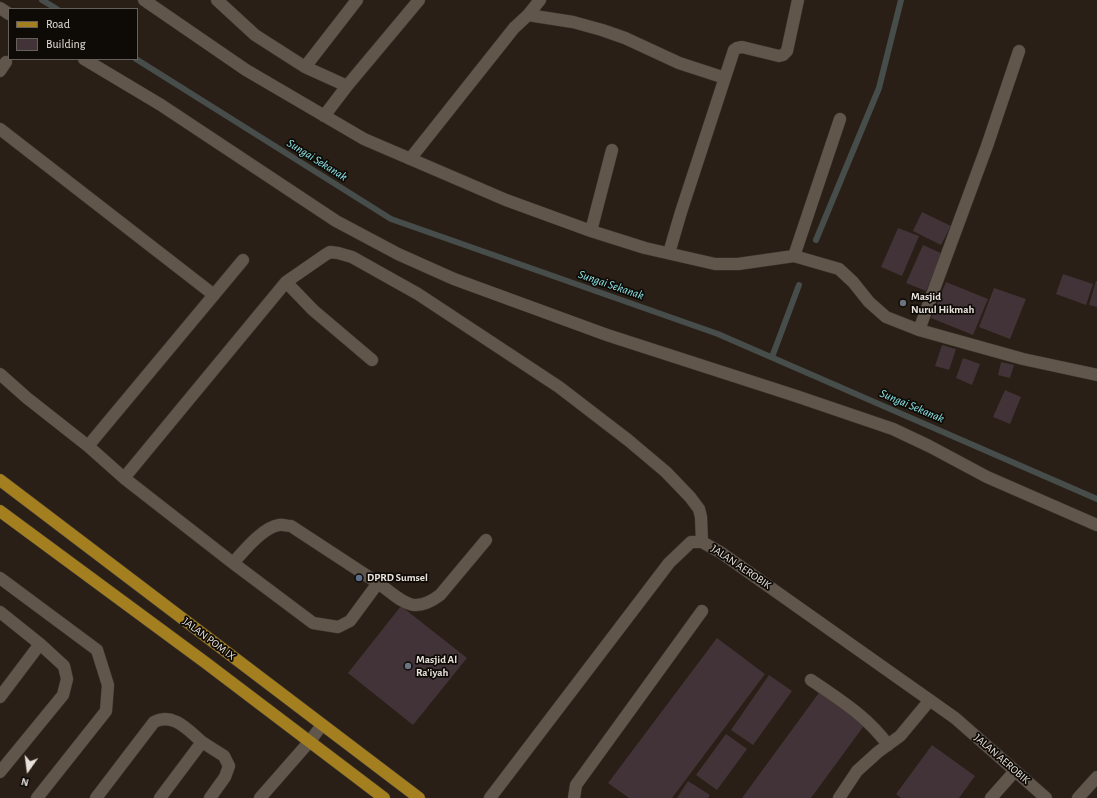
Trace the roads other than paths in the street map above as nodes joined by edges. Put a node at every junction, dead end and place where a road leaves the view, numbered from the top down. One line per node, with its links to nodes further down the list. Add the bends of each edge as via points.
1 (144, 0): 13 (street, via 246,70)
2 (217, 0): 10 (street, via 256,35)
3 (357, 0): 10 (street)
4 (419, 0): 12 (street)
5 (540, 0): 7 (street)
6 (798, 0): 11 (street, via 787,51 779,56 737,48)
7 (528, 15): 11 (street, via 573,22 602,30 679,63); 17 (street, via 514,28)
8 (1019, 51): 24 (street)
9 (86, 60): 32 (street, via 161,105 336,222 398,254 454,279 607,335 893,429 987,477)
10 (305, 67): 12 (street)
11 (724, 78): 19 (street)
12 (347, 86): 13 (street)
13 (324, 116): 17 (street, via 364,139)
14 (840, 119): 20 (street)
15 (0, 129): 23 (street)
16 (612, 150): 18 (street)
17 (410, 159): 18 (street, via 506,200)
18 (591, 231): 19 (street)
19 (670, 253): 20 (street, via 715,264 738,264)
20 (794, 256): 24 (street, via 839,269 886,317)
21 (242, 260): 23 (street)
22 (286, 282): 25 (street, via 313,310); 29 (street); 34 (street, via 330,252 352,257 418,294 559,387 666,472 699,509)
23 (214, 295): 28 (street)
24 (919, 330): 27 (street, via 1023,359)
25 (372, 360)
26 (0, 374): 28 (street)
27 (1097, 375)
28 (88, 446): 29 (street)
29 (124, 478): 35 (street)
30 (2, 485): 44 (main road, JALAN POM IX)
31 (0, 511): 45 (main road, JALAN POM IX)
32 (1097, 525)
33 (486, 540): 37 (street, via 440,595 431,602 409,605)
34 (702, 542): 43 (street, JALAN AEROBIK, via 720,552); 58 (street, JALAN AEROBIK, via 691,542 669,563)
35 (233, 563): 37 (street, via 252,542 278,524 291,526); 37 (street, via 313,623 326,626 338,627 350,621)
36 (0, 578): 52 (street, via 97,650 108,685 106,711)
37 (378, 583)
38 (702, 611): 59 (street, via 576,785)
39 (2, 617): 40 (street)
40 (40, 644): 42 (street); 49 (street, via 64,666 67,679 63,695)
41 (811, 680): 47 (street, via 870,723)
42 (0, 697)
43 (930, 700): 47 (street, via 900,736); 48 (street, JALAN AEROBIK)
44 (322, 725): 45 (street); 57 (main road, JALAN POM IX)
45 (310, 741): 51 (street); 56 (main road, JALAN POM IX)
46 (202, 742): 53 (street, via 178,722 160,718 154,722); 54 (street); 55 (street, via 224,756 229,766 225,777)
47 (888, 745): 60 (street, via 858,771)
48 (1015, 770): 61 (street); 62 (street, JALAN AEROBIK)
49 (0, 772)
50 (1097, 777): 63 (street)
51 (263, 797)
52 (37, 798)
53 (96, 798)
54 (160, 798)
55 (210, 798)
56 (384, 798)
57 (418, 798)
58 (490, 798)
59 (574, 798)
60 (838, 798)
61 (991, 798)
62 (1046, 798)
63 (1078, 798)

